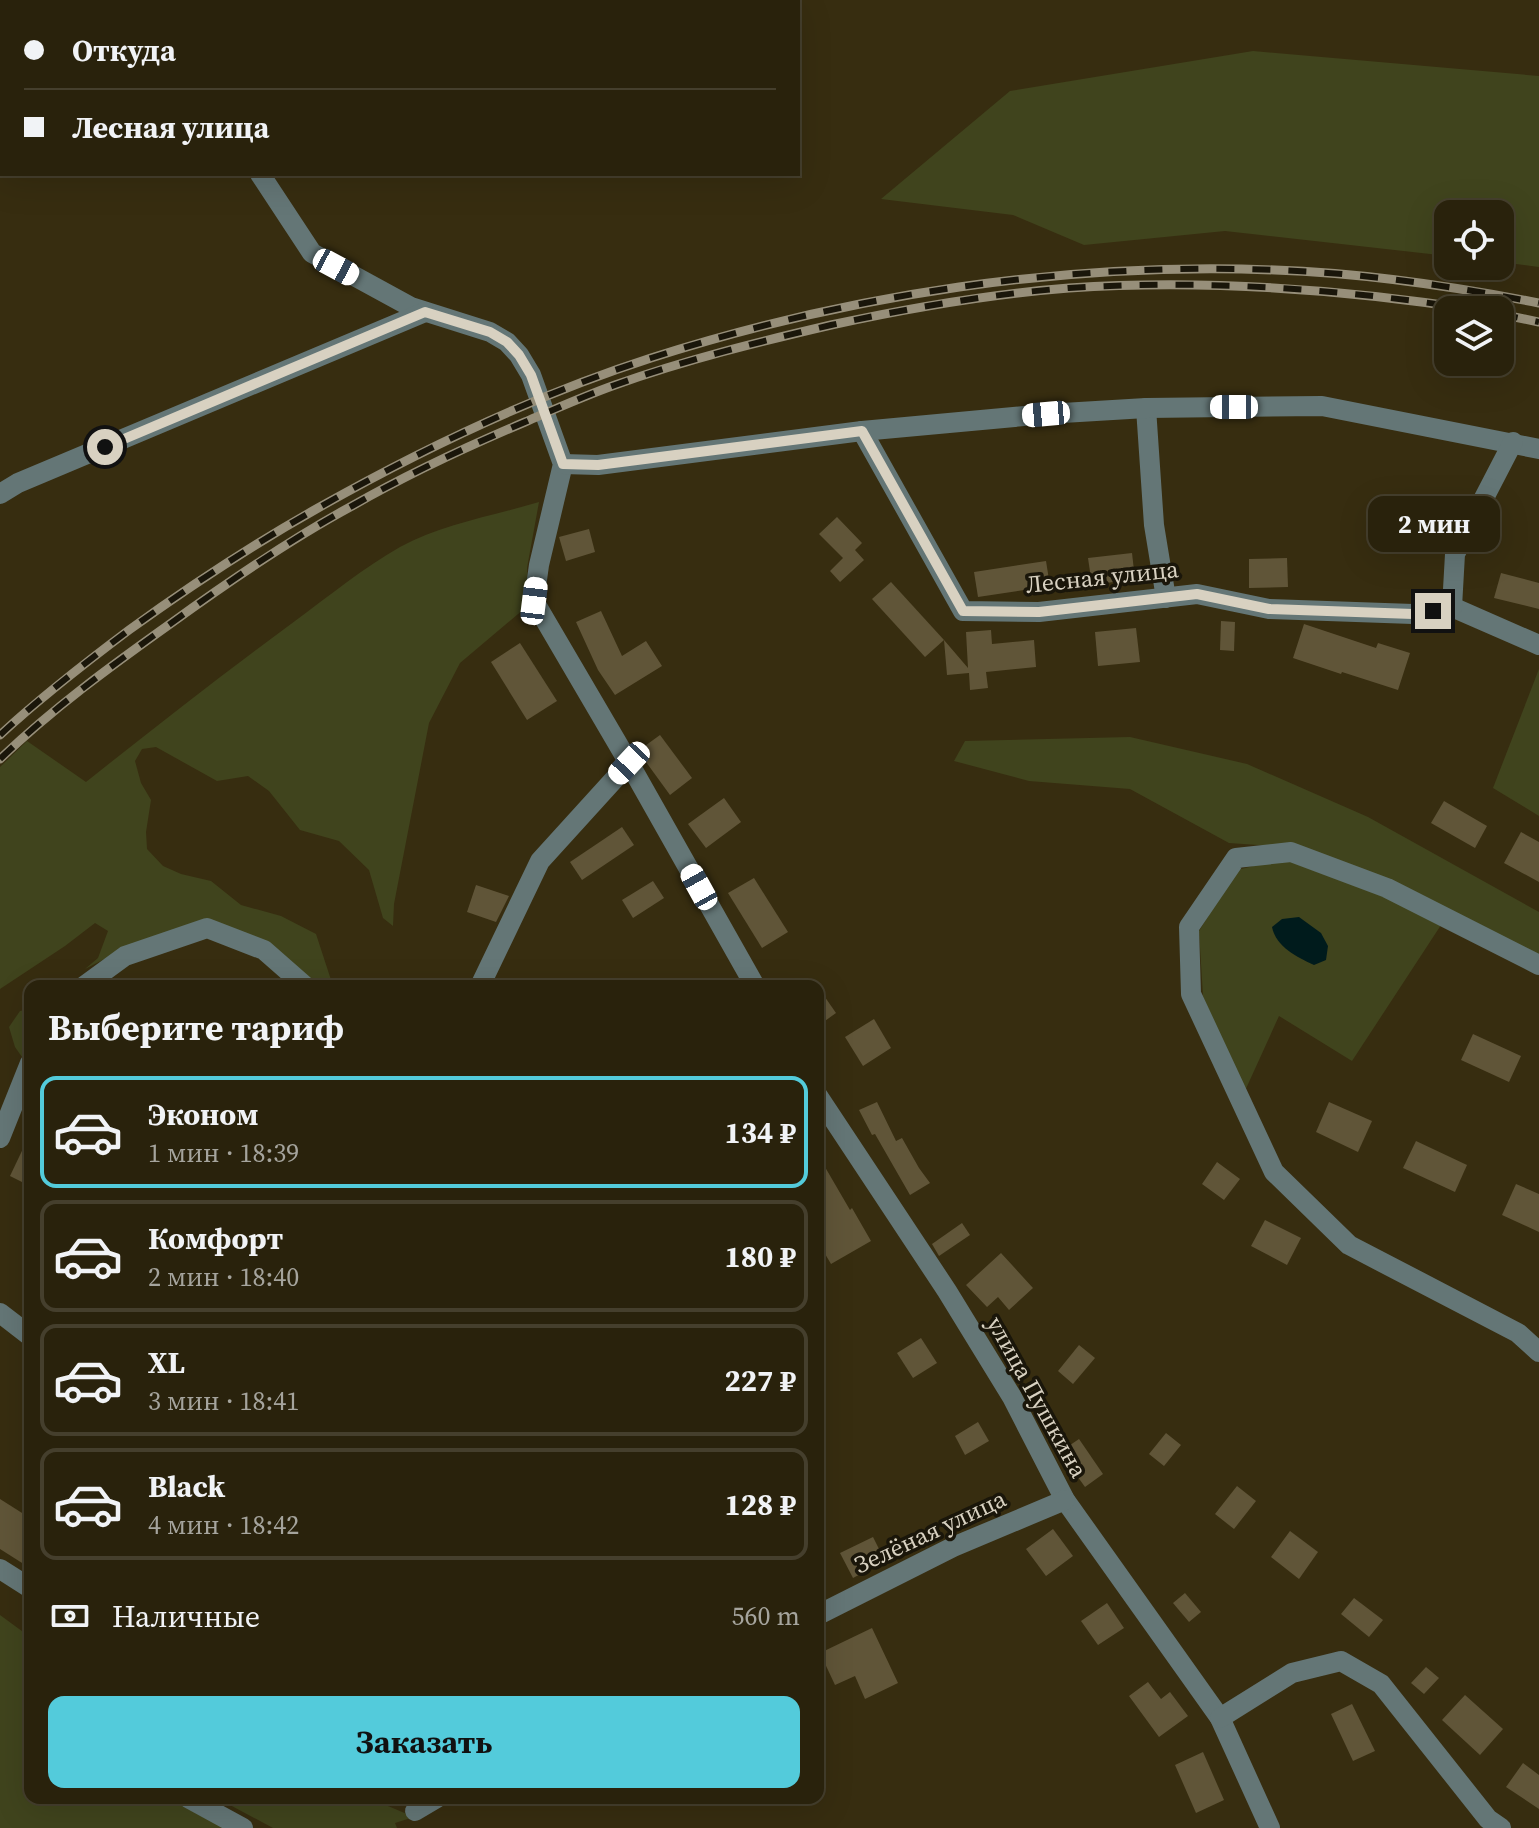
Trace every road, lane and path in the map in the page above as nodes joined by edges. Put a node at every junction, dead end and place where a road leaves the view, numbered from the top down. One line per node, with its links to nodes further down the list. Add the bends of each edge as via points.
1 (261, 176): 2 (street, via 312,253)
2 (425, 312): 7 (street, via 490,332 519,355); 8 (street)
3 (1146, 408): 4 (street); 5 (street, via 1322,406); 9 (street, via 1154,525)
4 (862, 431): 7 (street, via 598,465); 9 (street, Лесная улица, via 963,611 1039,612)
5 (1513, 442): 6 (street); 10 (street, via 1455,554)
6 (1539, 449)
7 (563, 464): 12 (street, via 534,601)
8 (0, 494)
9 (1166, 598): 10 (street, Лесная улица, via 1197,594 1269,609 1413,614)
10 (1452, 607): 11 (street)
11 (1539, 645)
12 (629, 763): 16 (street, via 540,861); 17 (street)
13 (1539, 965): 23 (street, via 1387,888 1291,852 1236,858 1189,927 1191,994 1274,1172 1349,1245 1518,1333)
14 (92, 980): 15 (street, via 125,956 207,928 264,950)
15 (298, 980)
16 (483, 980)
17 (752, 980)
18 (24, 1078): 20 (street)
19 (824, 1105): 24 (street, улица Пушкина, via 1012,1397)
20 (0, 1138)
21 (0, 1313): 22 (street)
22 (24, 1331)
23 (1539, 1352)
24 (1065, 1500): 27 (street, Зелёная улица, via 953,1547); 28 (street, улица Пушкина)
25 (0, 1569): 26 (street)
26 (24, 1584)
27 (824, 1612)
28 (1220, 1718): 33 (street, улица Пушкина); 34 (street, via 1292,1673 1341,1661 1381,1684 1488,1819)
29 (199, 1804): 32 (street)
30 (427, 1804): 31 (street)
31 (415, 1811)
32 (243, 1828)
33 (1270, 1828)
34 (1501, 1828)

